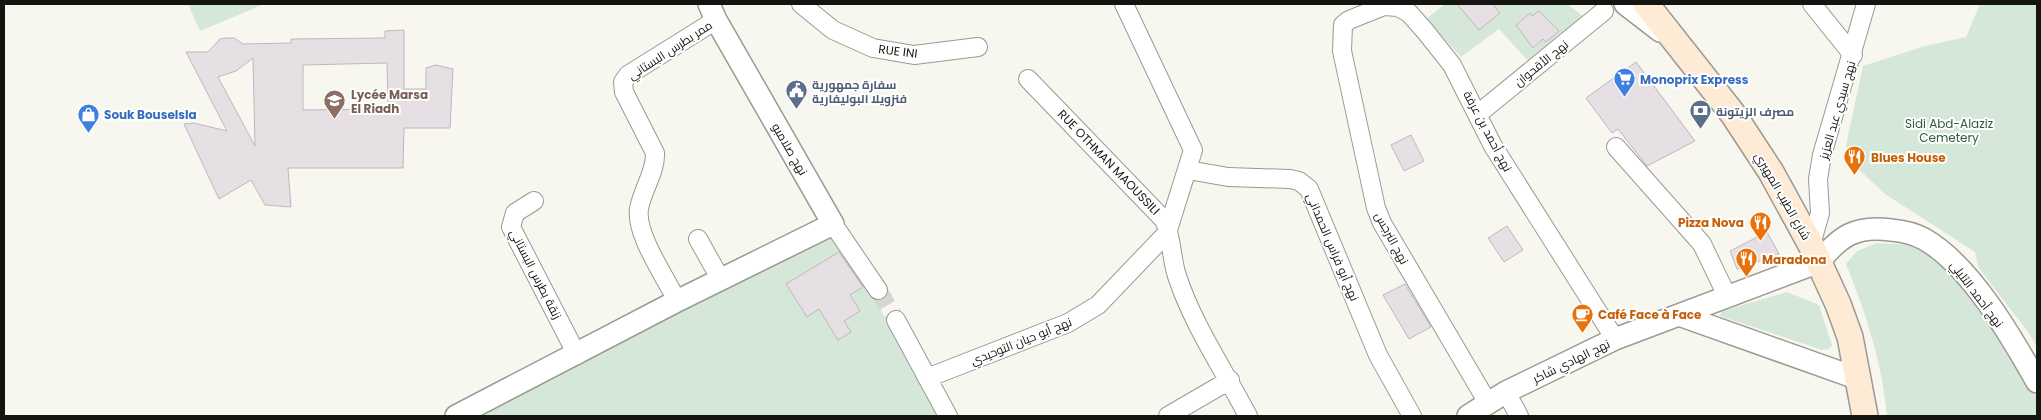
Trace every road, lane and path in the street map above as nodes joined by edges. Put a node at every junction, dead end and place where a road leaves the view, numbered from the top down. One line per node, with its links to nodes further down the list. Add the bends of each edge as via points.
1 (801, 4): 11 (street, RUE INI, via 833,30 873,48 914,55)
2 (1124, 4): 16 (street, نهج أبو حيان التوحيدي, via 1192,146)
3 (1625, 4): 10 (street)
4 (1646, 4): 10 (main road, شارع الطيب المهيري)
5 (1812, 4): 12 (street)
6 (1866, 4): 12 (street, نهج سيدي عبد العزيز)
7 (713, 12): 18 (street, نهج صلامبو); 25 (street, ممر بطرس البستاني, via 623,82 624,92 655,153 655,162 639,207 640,229)
8 (1604, 12): 14 (street, نهج الأقحوان)
9 (1344, 25): 14 (street, نهج أحمد بن عرفة, via 1384,6 1398,7 1409,13 1452,66); 34 (street, نهج النرجس, via 1342,51 1372,197 1379,216)
10 (1676, 43): 21 (main road, شارع الطيب المهيري, via 1734,114 1771,172)
11 (978, 47)
12 (1853, 55): 21 (street, نهج سيدي عبد العزيز, via 1822,155)
13 (1028, 79): 19 (street, RUE OTHMAN MAOUSSILI, via 1160,216 1168,228)
14 (1478, 114): 28 (street, نهج أحمد بن عرفة, via 1493,146)
15 (1616, 148): 24 (street, via 1702,244)
16 (1188, 170): 19 (street, نهج أبو حيان التوحيدي); 39 (street, نهج أبو فراس الحمداني, via 1228,177 1290,179 1304,184 1350,284 1378,355)
17 (534, 201): 29 (street, زنقة بطرس البستاني, via 515,212 511,226)
18 (833, 224): 22 (street); 23 (street, نهج صلامبو)
19 (1167, 233): 30 (street, نهج أبو حيان التوحيدي, via 1111,292 1087,312 1068,323); 32 (street, RUE OTHMAN MAOUSSILI, via 1176,276 1199,327)
20 (698, 239): 22 (street)
21 (1815, 254): 24 (street, نهج الهادي شاكر); 31 (main road, شارع الطيب المهيري, via 1850,337); 33 (street, نهج أحمد التليلي, via 1860,230 1887,229 1923,238 1956,263 1982,296)
22 (722, 280): 25 (street)
23 (878, 290)
24 (1727, 296): 26 (street, نهج الهادي شاكر)
25 (677, 301): 29 (street)
26 (1679, 315): 28 (street, نهج الهادي شاكر); 31 (street)
27 (896, 320): 30 (street)
28 (1615, 339): 34 (street, نهج الهادي شاكر)
29 (577, 355): 35 (street)
30 (928, 378): 36 (street)
31 (1859, 379): 42 (main road, شارع الطيب المهيري)
32 (1230, 380): 37 (street); 38 (street, RUE OTHMAN MAOUSSILI)
33 (2037, 382)
34 (1497, 398): 40 (street, نهج الهادي شاكر); 41 (street, نهج النرجس)
35 (467, 414)
36 (948, 416)
37 (1168, 416)
38 (1248, 416)
39 (1412, 416)
40 (1468, 416)
41 (1519, 416)
42 (1865, 416)

